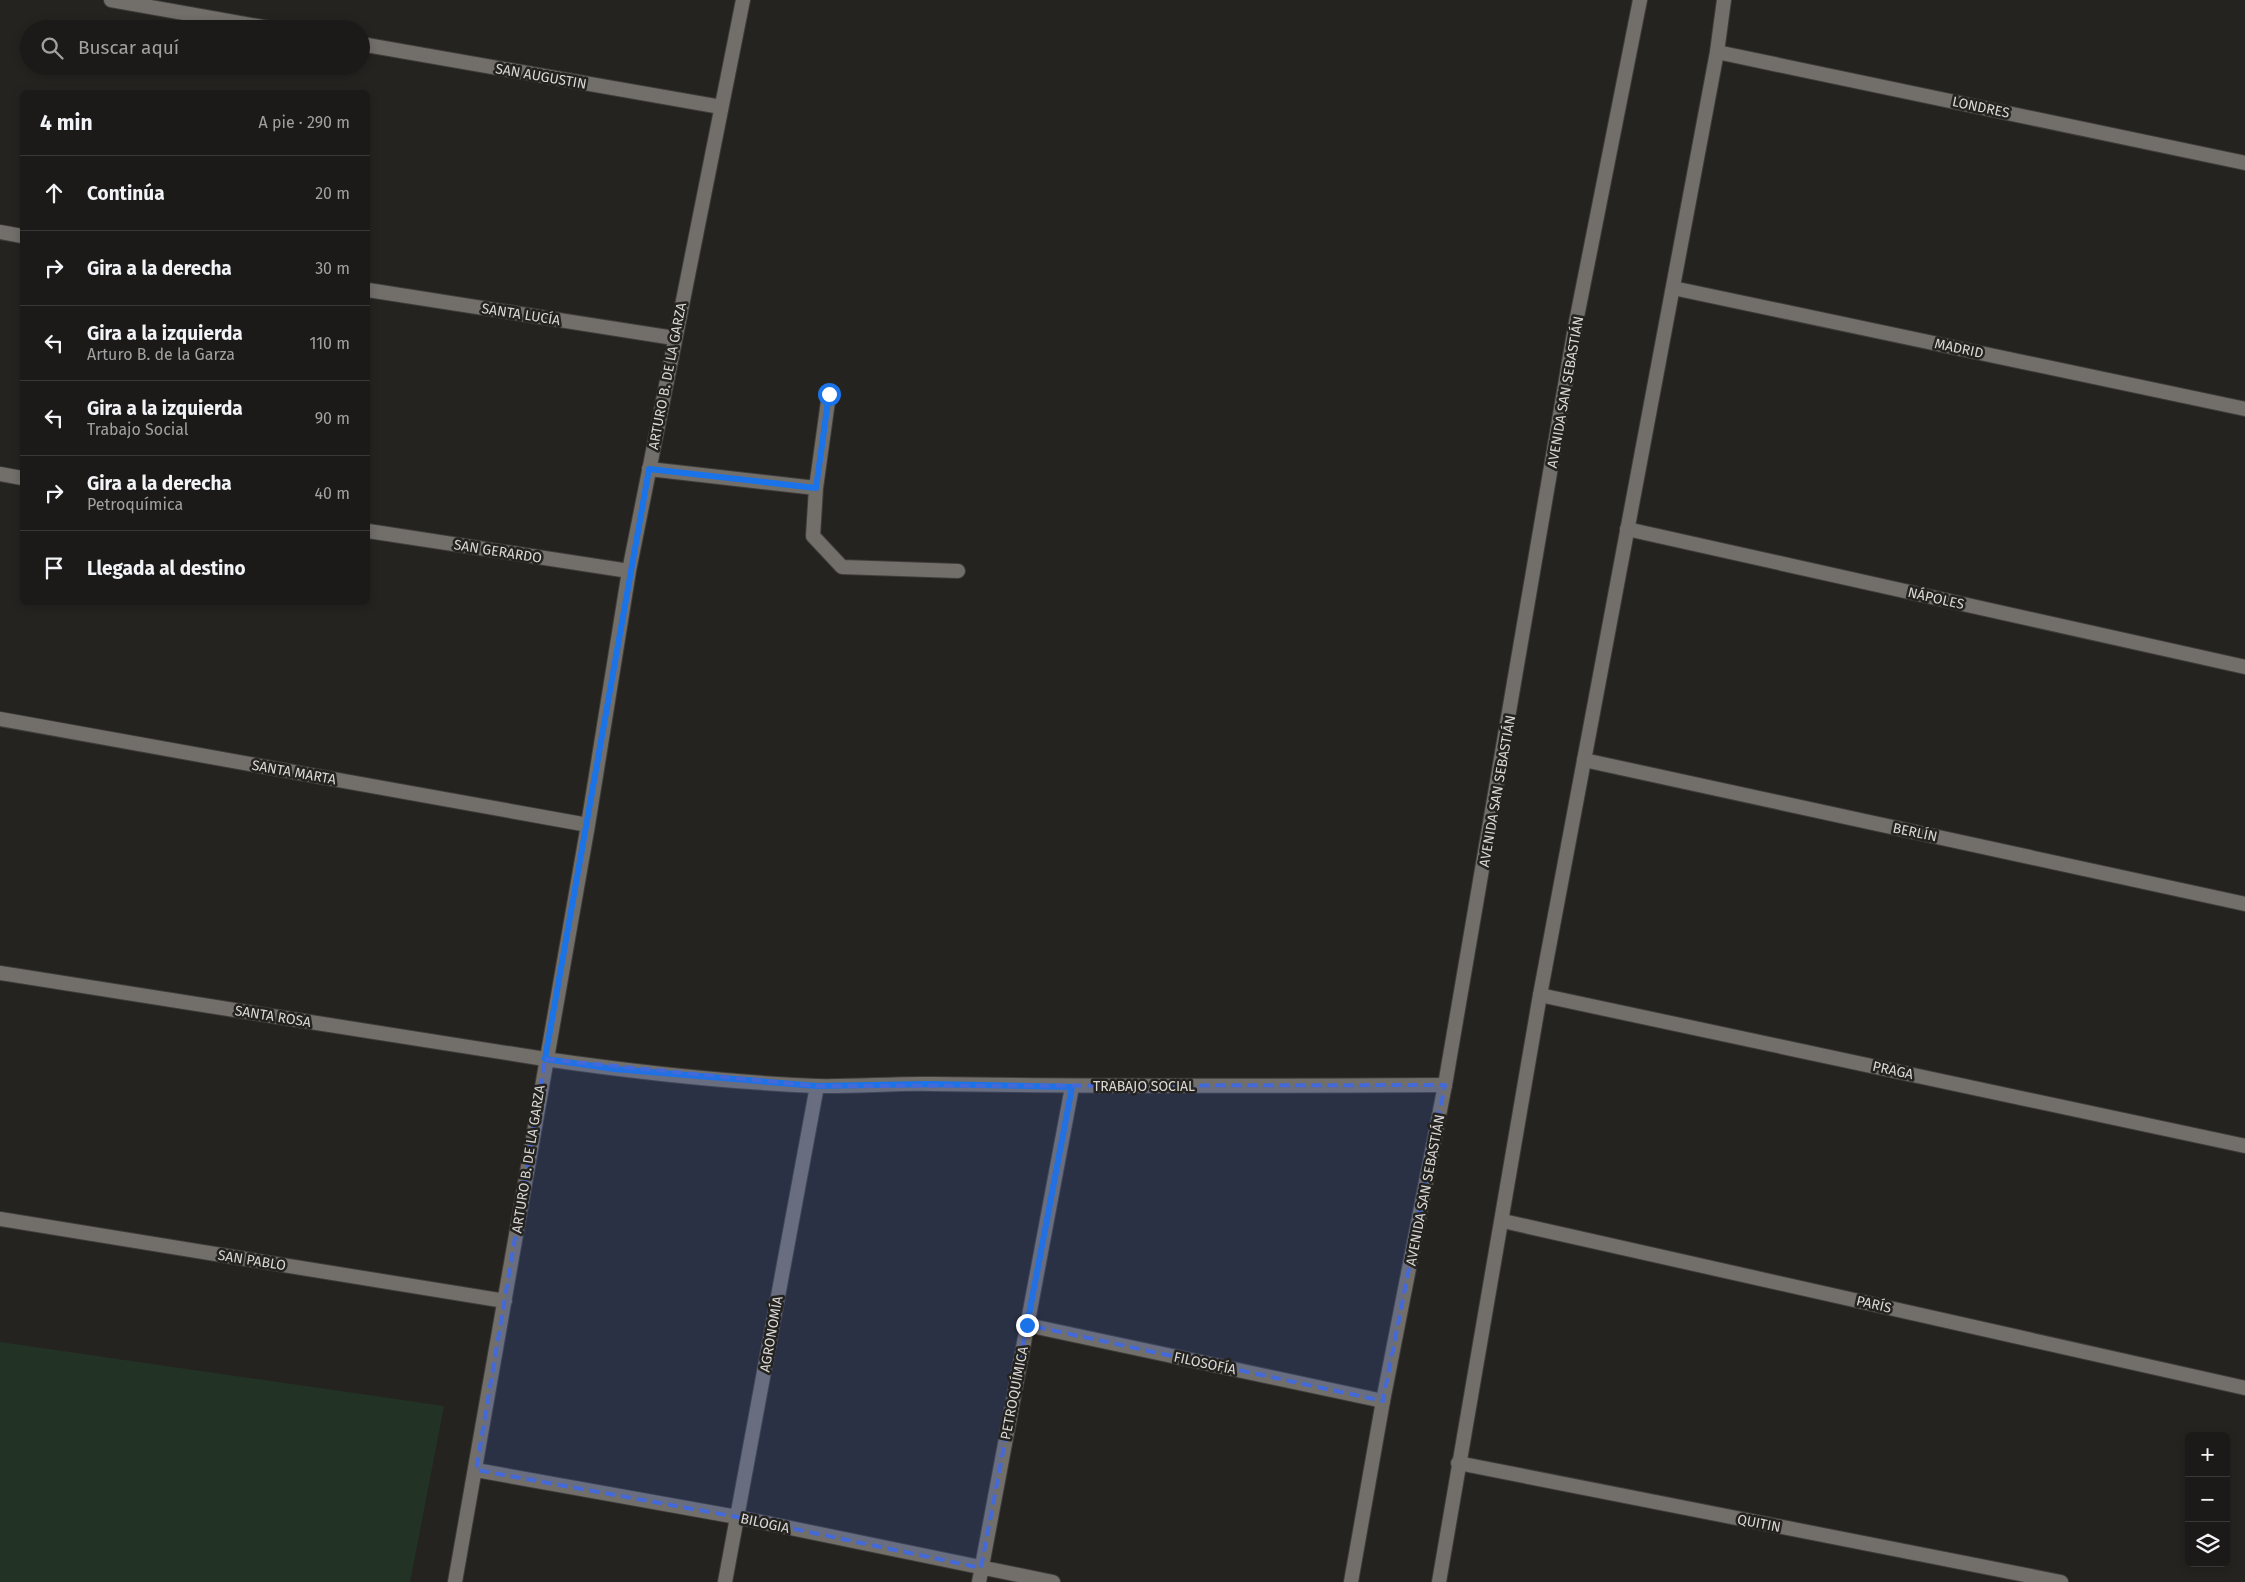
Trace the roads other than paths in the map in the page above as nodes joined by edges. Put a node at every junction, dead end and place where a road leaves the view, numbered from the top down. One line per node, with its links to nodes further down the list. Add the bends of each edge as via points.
1 (110, 0): 5 (street)
2 (744, 0): 8 (street, ARTURO B. DE LA GARZA)
3 (1640, 0): 33 (street, AVENIDA SAN SEBASTIÁN, via 1575,327)
4 (1724, 0): 7 (street)
5 (223, 20)
6 (370, 46): 8 (street, SAN AUGUSTIN)
7 (1717, 52): 9 (street, LONDRES); 12 (street)
8 (721, 107): 14 (street, ARTURO B. DE LA GARZA)
9 (2245, 163)
10 (0, 232): 11 (street)
11 (20, 236)
12 (1673, 288): 16 (street, MADRID); 21 (street)
13 (370, 290): 14 (street, SANTA LUCÍA)
14 (674, 338): 17 (street, ARTURO B. DE LA GARZA)
15 (829, 394): 20 (street)
16 (2245, 409)
17 (649, 469): 20 (street); 23 (street, ARTURO B. DE LA GARZA)
18 (0, 474): 19 (street)
19 (20, 478)
20 (816, 488): 24 (street, via 814,536 842,568)
21 (1627, 529): 25 (street, NÁPOLES); 27 (street)
22 (370, 531): 23 (street, SAN GERARDO)
23 (629, 571): 28 (street, ARTURO B. DE LA GARZA)
24 (958, 571)
25 (2245, 667)
26 (0, 719): 28 (street, SANTA MARTA)
27 (1584, 760): 29 (street, BERLÍN); 31 (street)
28 (588, 824): 32 (street, ARTURO B. DE LA GARZA)
29 (2245, 904)
30 (0, 974): 32 (street, SANTA ROSA)
31 (1540, 995): 36 (street, PRAGA); 38 (street)
32 (545, 1059): 34 (street, TRABAJO SOCIAL, via 614,1069); 39 (street, ARTURO B. DE LA GARZA)
33 (1445, 1085): 35 (street, TRABAJO SOCIAL); 42 (street, AVENIDA SAN SEBASTIÁN)
34 (817, 1086): 35 (street, TRABAJO SOCIAL); 45 (street, AGRONOMÍA)
35 (1072, 1087): 40 (street, PETROQUÍMICA)
36 (2245, 1146)
37 (0, 1219): 39 (street, SAN PABLO)
38 (1503, 1221): 41 (street, PARÍS); 43 (street)
39 (504, 1301): 44 (street, ARTURO B. DE LA GARZA)
40 (1027, 1325): 42 (street, FILOSOFÍA); 46 (street, PETROQUÍMICA)
41 (2245, 1388)
42 (1383, 1401): 52 (street, AVENIDA SAN SEBASTIÁN)
43 (1458, 1463): 47 (street, QUITIN); 53 (street)
44 (476, 1470): 45 (street, BILOGIA); 48 (street, ARTURO B. DE LA GARZA)
45 (738, 1517): 46 (street, BILOGIA); 49 (street, AGRONOMÍA)
46 (981, 1568): 50 (street, PETROQUÍMICA); 51 (street, BILOGIA)
47 (2037, 1580): 54 (street, QUITIN)
48 (456, 1582)
49 (725, 1582)
50 (978, 1582)
51 (1053, 1582)
52 (1351, 1582)
53 (1439, 1582)
54 (2061, 1582)

